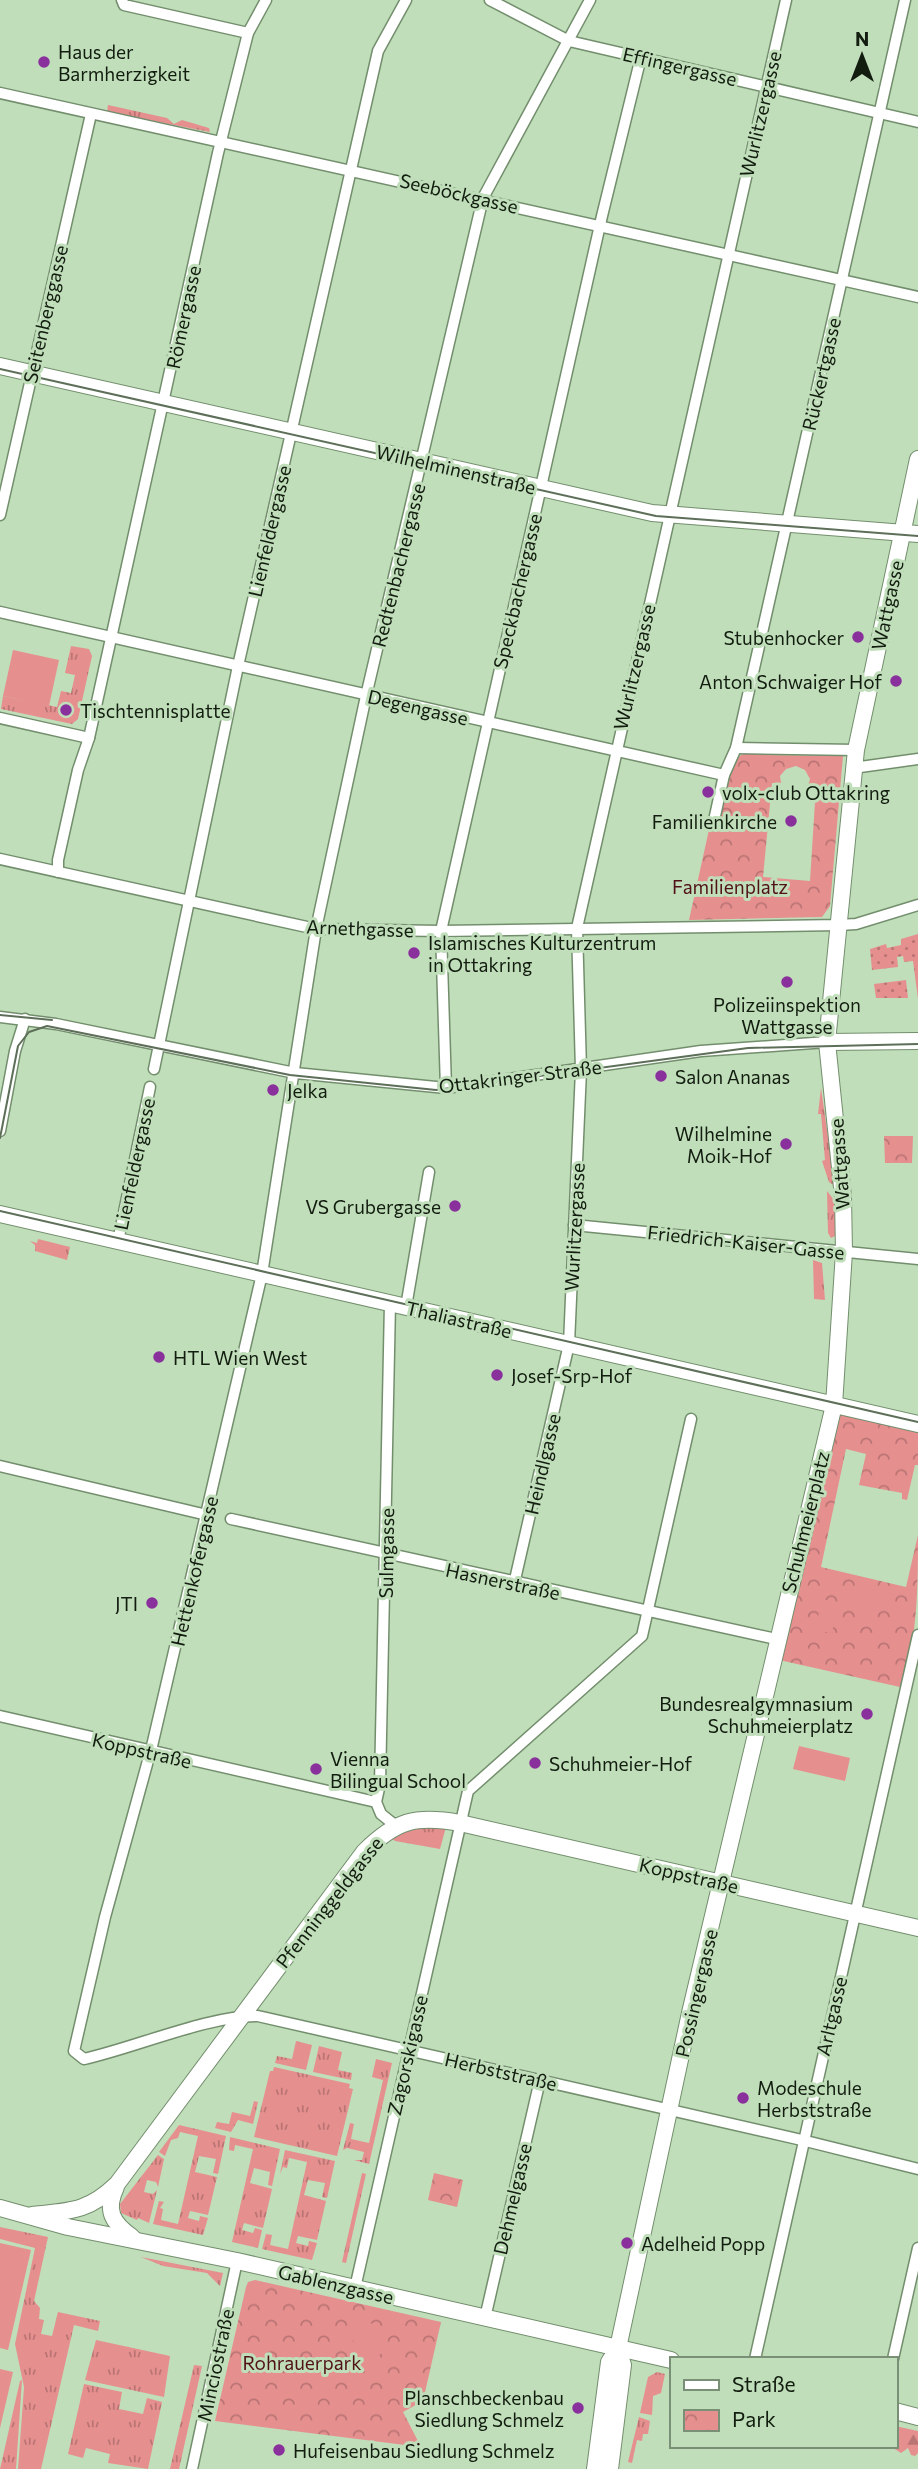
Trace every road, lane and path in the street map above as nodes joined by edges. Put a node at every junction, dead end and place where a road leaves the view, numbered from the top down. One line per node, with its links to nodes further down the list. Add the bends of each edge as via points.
1 (122, 0): 8 (street, via 124,5)
2 (266, 0): 8 (street, Römergasse)
3 (406, 0): 17 (street, Lienfeldergasse, via 378,51)
4 (490, 0): 9 (street, Effingergasse)
5 (590, 0): 9 (street, Redtenbachergasse)
6 (786, 0): 11 (street, Wurlitzergasse)
7 (905, 0): 13 (street, Rückertgasse)
8 (248, 33): 16 (street, Römergasse)
9 (569, 41): 10 (street, Effingergasse); 18 (street, Redtenbachergasse)
10 (641, 57): 11 (street, Effingergasse); 19 (street, Speckbachergasse)
11 (766, 86): 13 (street, Effingergasse); 20 (street, Wurlitzergasse)
12 (0, 93): 14 (street, Seeböckgasse)
13 (878, 112): 15 (street, Effingergasse); 21 (street, Rückertgasse)
14 (91, 114): 16 (street, Seeböckgasse); 24 (street, Seitenberggasse)
15 (918, 122)
16 (222, 141): 17 (street, Seeböckgasse); 25 (street, Römergasse)
17 (351, 169): 18 (street, Seeböckgasse); 26 (street, Lienfeldergasse)
18 (483, 198): 19 (street, Seeböckgasse); 28 (street, Redtenbachergasse)
19 (600, 225): 20 (street, Seeböckgasse); 29 (street, Speckbachergasse)
20 (728, 253): 21 (street, Seeböckgasse); 31 (street, Wurlitzergasse)
21 (843, 280): 22 (street, Seeböckgasse); 32 (street, Rückertgasse)
22 (918, 297)
23 (0, 366): 24 (main road, Wilhelminenstraße)
24 (32, 373): 25 (main road, Wilhelminenstraße); 30 (street, Seitenberggasse)
25 (164, 403): 26 (main road, Wilhelminenstraße); 35 (street, Römergasse)
26 (292, 432): 28 (main road, Wilhelminenstraße); 36 (street, Lienfeldergasse)
27 (918, 459): 33 (main road, Wattgasse)
28 (424, 462): 29 (main road, Wilhelminenstraße); 37 (street, Redtenbachergasse)
29 (540, 488): 31 (main road, Wilhelminenstraße); 39 (street, Speckbachergasse)
30 (0, 515)
31 (669, 516): 32 (main road, Wilhelminenstraße); 43 (street, Wurlitzergasse)
32 (786, 525): 33 (main road, Wilhelminenstraße); 41 (street, Rückertgasse)
33 (911, 533): 42 (main road, Wattgasse)
34 (0, 612): 35 (street, Degengasse)
35 (112, 638): 36 (street, Degengasse); 40 (street, Römergasse)
36 (238, 666): 37 (street, Degengasse); 50 (street, Lienfeldergasse)
37 (366, 696): 39 (street, Degengasse); 54 (street, Redtenbachergasse)
38 (0, 718): 40 (street)
39 (488, 723): 43 (street, Degengasse); 55 (street, Speckbachergasse)
40 (89, 738): 49 (street, via 78,770)
41 (736, 748): 42 (street); 46 (street)
42 (856, 750): 45 (main road)
43 (615, 751): 46 (street, Degengasse); 53 (street, Wurlitzergasse)
44 (918, 759): 45 (street)
45 (853, 768): 52 (main road)
46 (724, 775): 47 (street)
47 (713, 825)
48 (0, 859): 49 (street, Arnethgasse)
49 (58, 872): 50 (street, Arnethgasse)
50 (186, 901): 54 (street, Arnethgasse); 60 (street, Lienfeldergasse)
51 (918, 905): 52 (street)
52 (839, 925): 53 (street, Arnethgasse); 59 (main road, Wattgasse)
53 (577, 928): 55 (street, Arnethgasse); 62 (street, Wurlitzergasse)
54 (316, 929): 55 (street, Arnethgasse); 63 (street, Redtenbachergasse)
55 (442, 931): 65 (street, Speckbachergasse)
56 (0, 1017): 57 (street, Ottakringer Straße)
57 (25, 1019): 60 (street, Ottakringer Straße); 66 (street)
58 (918, 1041): 59 (main road, Ottakringer Straße)
59 (827, 1042): 62 (street, Ottakringer Straße, via 701,1051); 71 (main road, Wattgasse, via 839,1139)
60 (159, 1045): 61 (street, Lienfeldergasse); 63 (street, Ottakringer Straße)
61 (154, 1069)
62 (581, 1070): 65 (street, Ottakringer Straße); 69 (street, Wurlitzergasse)
63 (295, 1073): 65 (street, Ottakringer Straße); 73 (street, Hettenkofergasse)
64 (150, 1087): 70 (street, Lienfeldergasse)
65 (446, 1088)
66 (0, 1131)
67 (429, 1172): 74 (street, Sulmgasse)
68 (0, 1214): 70 (main road, Thaliastraße)
69 (575, 1225): 71 (street, Friedrich-Kaiser-Gasse); 75 (street, Wurlitzergasse)
70 (118, 1241): 73 (main road, Thaliastraße)
71 (844, 1252): 72 (street, Friedrich-Kaiser-Gasse); 76 (main road, Wattgasse)
72 (918, 1259)
73 (262, 1274): 74 (main road, Thaliastraße); 80 (street, Hettenkofergasse)
74 (398, 1305): 75 (main road, Thaliastraße); 82 (street, Sulmgasse)
75 (569, 1344): 76 (main road, Thaliastraße); 83 (street, Heindlgasse)
76 (834, 1405): 78 (main road, Thaliastraße); 86 (main road, Schuhmeierplatz)
77 (691, 1419): 84 (street)
78 (918, 1424)
79 (0, 1466): 80 (street)
80 (207, 1515): 89 (street, Hettenkofergasse)
81 (231, 1519): 82 (street, Hasnerstraße)
82 (387, 1556): 83 (street, Hasnerstraße); 90 (street, Sulmgasse)
83 (514, 1584): 84 (street, Hasnerstraße)
84 (646, 1613): 86 (street, Hasnerstraße); 91 (street, via 642,1636 475,1782)
85 (918, 1635): 87 (street)
86 (776, 1639): 93 (main road, Possingergasse)
87 (913, 1675): 94 (street, Arltgasse)
88 (0, 1716): 89 (street, Koppstraße)
89 (150, 1752): 90 (street, Koppstraße); 98 (street, Hettenkofergasse, via 80,2017 74,2051)
90 (376, 1802): 92 (street, via 381,1814)
91 (460, 1823): 92 (main road, Pfenninggeldgasse, via 434,1818); 93 (main road, Koppstraße); 97 (street, Zagorskigasse)
92 (396, 1826): 96 (main road, Pfenninggeldgasse, via 364,1852)
93 (721, 1882): 94 (main road, Koppstraße); 100 (main road, Possingergasse)
94 (854, 1914): 95 (main road, Koppstraße); 101 (street, Arltgasse)
95 (918, 1928)
96 (244, 2016): 97 (street, Herbststraße); 98 (street, Herbststraße); 103 (main road, Pfenninggeldgasse)
97 (408, 2049): 99 (street, Herbststraße); 109 (street, Zagorskigasse)
98 (84, 2059)
99 (540, 2080): 100 (street, Herbststraße); 110 (street, Dehmelgasse)
100 (671, 2109): 101 (street, Herbststraße); 111 (main road, Possingergasse)
101 (803, 2140): 102 (street, Herbststraße); 112 (street, Arltgasse)
102 (918, 2169)
103 (117, 2184): 105 (main road, Pfenninggeldgasse, via 95,2204); 106 (main road, via 110,2203 112,2218)
104 (0, 2208): 105 (main road, Gablenzgasse)
105 (32, 2215): 106 (main road, Gablenzgasse)
106 (136, 2240): 108 (main road, Gablenzgasse)
107 (918, 2248): 113 (street)
108 (237, 2261): 109 (main road, Gablenzgasse); 117 (street, Minciostraße)
109 (355, 2288): 110 (main road, Gablenzgasse)
110 (485, 2318): 111 (main road, Gablenzgasse)
111 (618, 2348): 114 (main road, Gablenzgasse); 118 (main road, via 608,2362); 119 (main road, via 623,2365)
112 (755, 2357)
113 (893, 2357)
114 (670, 2360)
115 (897, 2412): 116 (main road)
116 (918, 2417)
117 (192, 2469)
118 (595, 2469)
119 (610, 2469)

